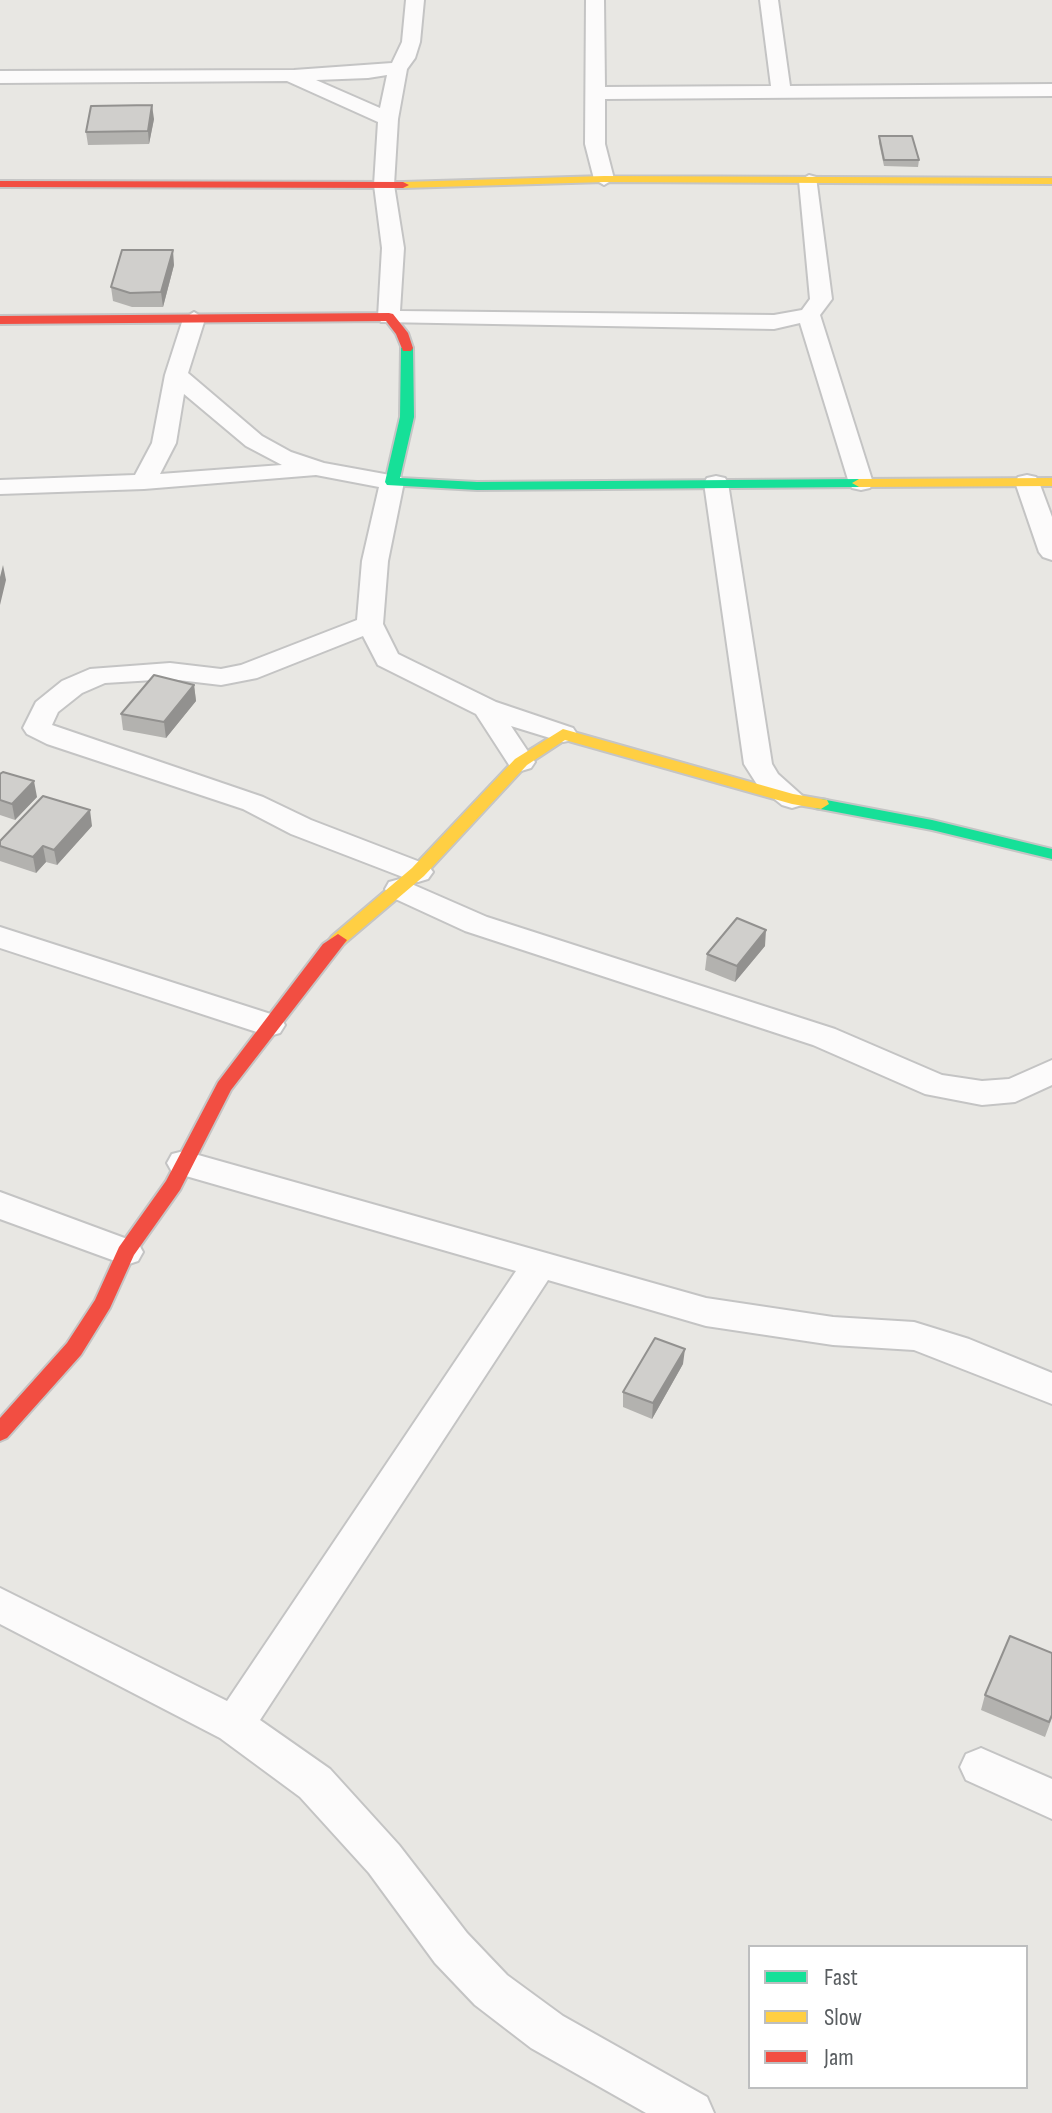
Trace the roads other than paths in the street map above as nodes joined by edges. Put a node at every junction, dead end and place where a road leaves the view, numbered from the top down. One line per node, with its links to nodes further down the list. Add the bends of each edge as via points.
1 (415, 0): 4 (street, via 411,42)
2 (595, 0): 9 (street)
3 (769, 0): 8 (street)
4 (398, 68): 5 (street); 10 (street)
5 (290, 75): 6 (street); 10 (street)
6 (0, 77)
7 (1052, 90): 8 (street)
8 (781, 91): 9 (street)
9 (596, 93): 11 (street, via 595,144)
10 (388, 119): 15 (street)
11 (604, 179): 12 (street); 15 (street)
12 (809, 181): 13 (street); 16 (street, via 821,299)
13 (1052, 181)
14 (0, 184): 15 (street)
15 (384, 185): 17 (street, via 393,248)
16 (809, 315): 17 (street, via 774,322); 26 (street)
17 (389, 317): 18 (street); 23 (street, via 408,351 407,417)
18 (194, 319): 19 (street); 20 (street)
19 (0, 320)
20 (176, 375): 21 (street, via 254,441); 22 (street, via 164,443)
21 (320, 469): 22 (street); 23 (street)
22 (144, 482): 27 (street)
23 (392, 482): 25 (street); 29 (street, via 375,561)
24 (1040, 482): 26 (street); 28 (street)
25 (716, 483): 26 (street); 33 (street)
26 (861, 483)
27 (0, 487)
28 (1052, 552)
29 (370, 624): 30 (street, via 387,659); 37 (street, via 248,672 221,677 170,671 100,675 72,687 46,708 37,728 253,803)
30 (486, 708): 31 (street); 32 (street)
31 (563, 734): 32 (street); 34 (street)
32 (521, 762): 37 (street)
33 (758, 764): 34 (street); 35 (street)
34 (724, 780): 35 (street)
35 (792, 799): 36 (street)
36 (1052, 854)
37 (409, 881): 39 (street, via 329,948); 40 (street, via 476,924 824,1037 936,1086 982,1093 1015,1090)
38 (0, 937): 39 (street)
39 (269, 1025): 41 (street, via 224,1087)
40 (1052, 1071)
41 (184, 1163): 43 (street); 44 (street)
42 (0, 1205): 43 (street)
43 (126, 1252): 46 (street, via 74,1349)
44 (540, 1264): 45 (street, via 706,1312 833,1331 914,1336); 48 (street)
45 (1052, 1389)
46 (0, 1432)
47 (0, 1605): 48 (street)
48 (234, 1725): 51 (street, via 315,1783 491,1990 547,2032)
49 (981, 1767): 50 (street)
50 (1052, 1800)
51 (691, 2113)

